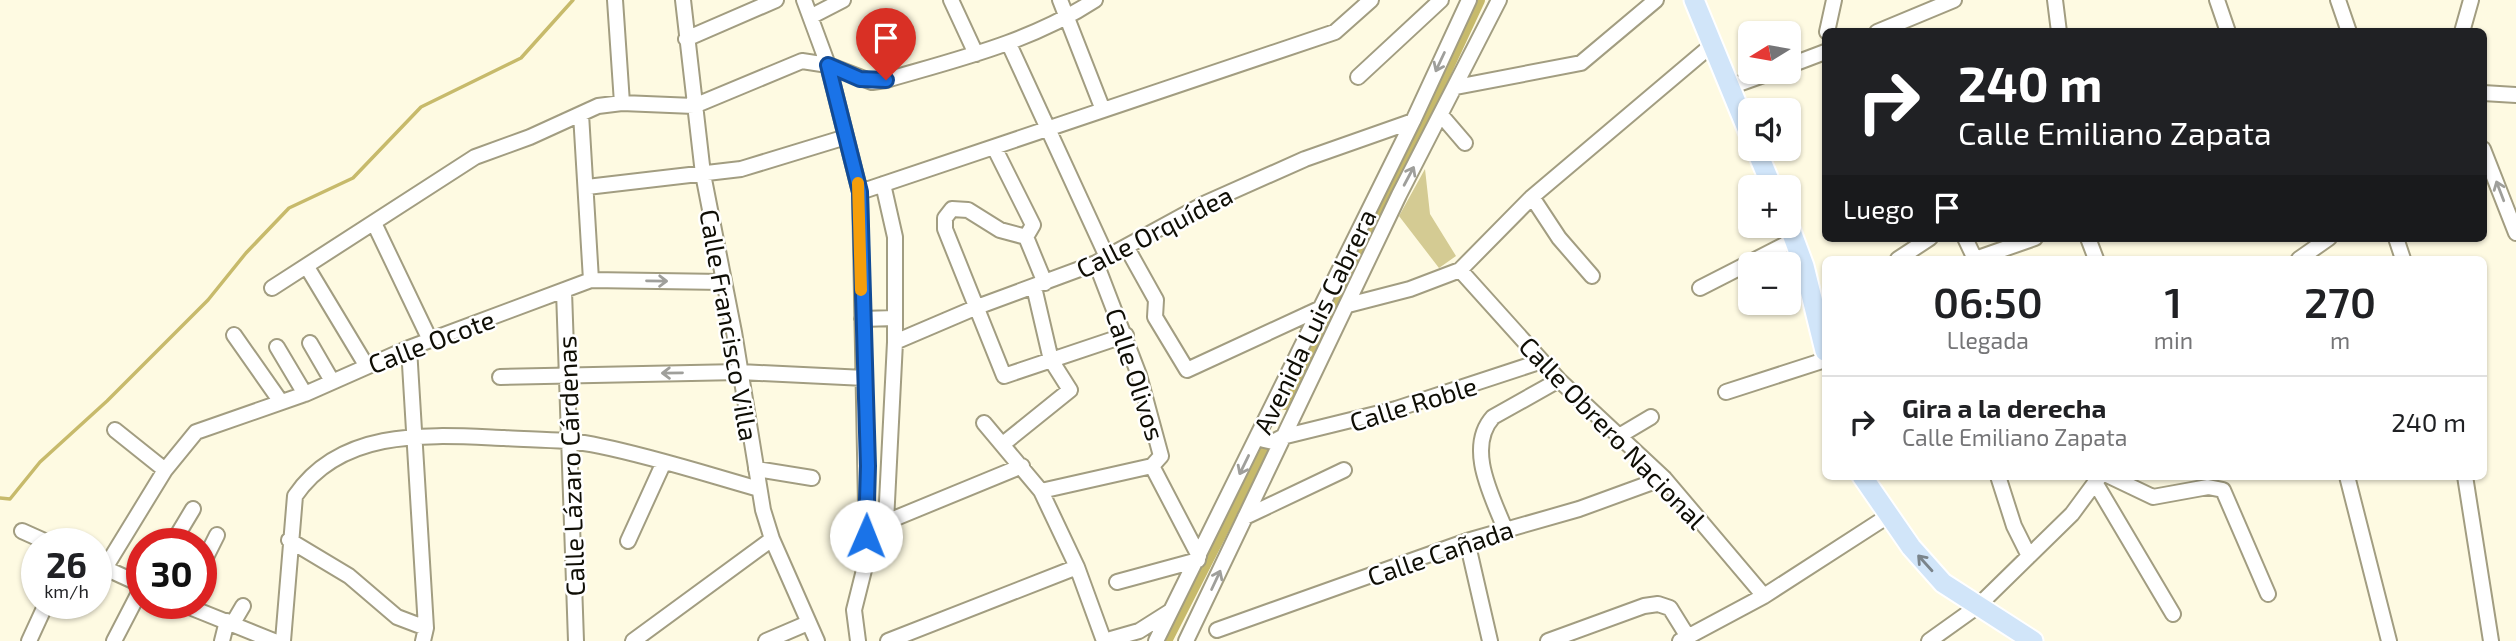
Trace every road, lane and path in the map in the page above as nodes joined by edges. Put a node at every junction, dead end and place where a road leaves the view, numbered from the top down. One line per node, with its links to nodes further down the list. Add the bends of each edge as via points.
1 (615, 0): 42 (street)
2 (683, 0): 29 (street, Calle Francisco Villa)
3 (776, 0): 29 (street)
4 (804, 0): 21 (street)
5 (843, 0): 21 (street)
6 (951, 0): 33 (street)
7 (1060, 0): 22 (street)
8 (1095, 0): 22 (street)
9 (1371, 0): 45 (street, via 1335,32)
10 (1441, 0): 36 (street)
11 (1469, 0): 48 (street, Avenida Luis Cabrera, one-way to 48)
12 (1499, 0): 38 (street, Avenida Luis Cabrera)
13 (1656, 0): 38 (street, via 1581,64)
14 (1694, 0): 31 (main road)
15 (1834, 0): 23 (street)
16 (1954, 0): 24 (street)
17 (2055, 0): 25 (street)
18 (2217, 0): 26 (street)
19 (2338, 0): 27 (street)
20 (2471, 0): 28 (street)
21 (812, 16): 35 (street)
22 (1068, 17): 30 (street); 45 (street)
23 (1828, 28)
24 (1887, 28)
25 (2058, 28)
26 (2227, 28)
27 (2348, 28)
28 (2463, 28)
29 (687, 39): 43 (street, Calle Francisco Villa)
30 (1009, 44): 33 (street); 49 (street, Calle Olivos)
31 (1713, 44): 39 (main road); 58 (street)
32 (1822, 53): 34 (street)
33 (976, 54): 35 (street, via 872,82)
34 (1801, 61)
35 (828, 65): 43 (street, via 793,63); 50 (street)
36 (1358, 77)
37 (1738, 84): 39 (street)
38 (1455, 87): 47 (street, Avenida Luis Cabrera)
39 (1730, 87): 44 (main road)
40 (2487, 93): 41 (street)
41 (2516, 95)
42 (622, 103): 43 (street); 46 (street)
43 (694, 106): 54 (street, Calle Francisco Villa)
44 (1738, 107)
45 (1103, 110): 49 (street)
46 (581, 114): 56 (street); 59 (street, via 475,157)
47 (1441, 115): 51 (street); 81 (street, Avenida Luis Cabrera, one-way to 47)
48 (1413, 121): 67 (street, Calle Orquídea, via 1241,187); 83 (street, Avenida Luis Cabrera)
49 (1050, 130): 52 (street); 71 (street, Calle Olivos)
50 (846, 136): 54 (street, via 741,169); 57 (street)
51 (1465, 143)
52 (994, 147): 55 (street); 61 (street, via 1033,225)
53 (2487, 159): 60 (street, one-way to 53)
54 (703, 174): 56 (street); 76 (street, Calle Francisco Villa)
55 (883, 184): 57 (street); 85 (street, via 895,237)
56 (587, 187): 75 (street)
57 (860, 192): 86 (street)
58 (1532, 198): 73 (street); 74 (street)
59 (373, 223): 72 (street); 89 (street)
60 (2516, 233)
61 (1026, 237): 77 (street); 82 (street, via 1000,230 968,210 952,209 945,218 945,229)
62 (1781, 238): 79 (street)
63 (1795, 238): 84 (main road)
64 (1924, 242): 68 (street)
65 (2024, 242): 69 (street)
66 (2323, 242): 70 (street)
67 (1127, 248): 71 (street, Calle Orquídea); 83 (street, via 1156,300 1154,314 1187,370)
68 (1903, 256)
69 (1984, 256)
70 (2303, 256)
71 (1102, 260): 77 (street, Calle Orquídea); 88 (street, Calle Olivos)
72 (307, 267): 78 (street); 97 (street)
73 (1460, 270): 81 (street); 95 (street, Calle Obrero Nacional)
74 (1592, 276)
75 (591, 280): 76 (street, Calle Ocote, one-way to 76); 80 (street, Calle Ocote)
76 (723, 282): 98 (street, Calle Francisco Villa)
77 (1040, 285): 82 (street, Calle Orquídea); 94 (street)
78 (272, 288)
79 (1700, 288)
80 (564, 291): 89 (street, Calle Ocote); 99 (street, Calle Lázaro Cárdenas)
81 (1348, 305): 109 (street, Avenida Luis Cabrera)
82 (977, 307): 90 (street, Calle Orquídea); 94 (street, via 1004,376)
83 (1318, 309): 107 (street, Avenida Luis Cabrera)
84 (1821, 309)
85 (895, 318): 86 (street); 90 (street)
86 (862, 319): 101 (street)
87 (234, 335): 106 (street)
88 (1126, 335): 94 (street); 120 (street, Calle Olivos, via 1160,444 1161,456)
89 (430, 340): 93 (street, Calle Ocote)
90 (895, 342): 138 (street)
91 (310, 343): 103 (street)
92 (277, 347): 105 (street)
93 (409, 348): 97 (street, Calle Ocote); 113 (street)
94 (1051, 360): 117 (street, via 1070,390)
95 (1542, 361): 102 (street, Calle Obrero Nacional); 115 (street, Calle Roble, via 1396,409)
96 (1822, 361): 104 (street)
97 (366, 365): 103 (street, Calle Ocote)
98 (740, 372): 99 (street, one-way to 99); 101 (street); 121 (street, Calle Francisco Villa)
99 (567, 376): 100 (street); 116 (street, Calle Lázaro Cárdenas)
100 (499, 377)
101 (865, 378): 147 (street)
102 (1559, 380): 114 (street, Calle Obrero Nacional); 140 (street, via 1488,424 1483,470)
103 (332, 381): 105 (street, Calle Ocote)
104 (1726, 392)
105 (305, 394): 106 (street, Calle Ocote)
106 (281, 402): 122 (street, Calle Ocote, via 196,432)
107 (1271, 408): 109 (street, via 1283,408); 112 (street, Avenida Luis Cabrera)
108 (1651, 418): 114 (street)
109 (1290, 420): 115 (street, Avenida Luis Cabrera)
110 (984, 423): 117 (street)
111 (115, 430): 122 (street)
112 (1260, 432): 115 (street, via 1269,442); 148 (street, Avenida Luis Cabrera, one-way to 148)
113 (412, 436): 116 (street); 142 (street, via 358,446 309,476 295,496); 163 (street)
114 (1619, 436): 125 (street, Calle Obrero Nacional)
115 (1282, 437): 137 (street, Avenida Luis Cabrera)
116 (569, 441): 118 (street); 173 (street, Calle Lázaro Cárdenas)
117 (1003, 444): 119 (street)
118 (664, 463): 133 (street); 143 (street)
119 (1023, 466): 134 (street); 138 (street)
120 (1152, 466): 134 (street); 148 (street, Calle Olivos)
121 (756, 469): 124 (street); 133 (street, Calle Francisco Villa)
122 (165, 470): 145 (street, Calle Ocote)
123 (1344, 470): 137 (street)
124 (812, 478)
125 (1664, 478): 140 (street, Calle Cañada); 152 (street, Calle Obrero Nacional)
126 (1865, 480): 136 (main road)
127 (1999, 480): 146 (street)
128 (2101, 480): 146 (street)
129 (2103, 480): 156 (street)
130 (2105, 480): 151 (street, via 2153,497 2208,487 2223,490)
131 (2348, 480): 185 (street)
132 (2466, 480): 186 (street)
133 (759, 489): 141 (street, Calle Francisco Villa)
134 (1041, 491): 149 (street)
135 (193, 509): 139 (street)
136 (1888, 516): 152 (street); 154 (main road, one-way to 136, via 1943,583)
137 (1245, 517): 159 (street, Avenida Luis Cabrera, one-way to 137)
138 (886, 522): 147 (street)
139 (182, 528)
140 (1505, 529): 144 (street, Calle Cañada)
141 (772, 539): 162 (street, Calle Francisco Villa); 174 (street)
142 (289, 540): 163 (street, via 349,576); 172 (street)
143 (628, 541)
144 (1466, 541): 165 (street, Calle Cañada); 182 (street)
145 (112, 550)
146 (2028, 556): 154 (street)
147 (867, 558): 177 (street, via 854,610)
148 (1199, 558): 150 (street); 155 (street, Avenida Luis Cabrera)
149 (1077, 567): 178 (street); 179 (street)
150 (1117, 582)
151 (2269, 594)
152 (1764, 596): 166 (street)
153 (243, 606): 161 (street)
154 (1978, 606): 164 (main road); 167 (street)
155 (1173, 609): 179 (street, via 1148,627); 180 (street, Avenida Luis Cabrera)
156 (2173, 614)
157 (126, 617): 169 (street)
158 (217, 617): 161 (street)
159 (1199, 617): 165 (street); 181 (street, Avenida Luis Cabrera)
160 (39, 619): 168 (street)
161 (230, 622): 170 (street); 171 (street)
162 (808, 623): 175 (street); 176 (street, Calle Francisco Villa)
163 (425, 634)
164 (2013, 634): 184 (main road)
165 (1219, 635)
166 (1684, 639): 183 (street, via 1670,608 1658,604)
167 (1933, 640)
168 (29, 641)
169 (114, 641)
170 (222, 641)
171 (274, 641)
172 (282, 641)
173 (576, 641)
174 (633, 641)
175 (766, 641)
176 (817, 641)
177 (858, 641)
178 (888, 641)
179 (1104, 641)
180 (1156, 641)
181 (1186, 641)
182 (1490, 641)
183 (1548, 641)
184 (2033, 641)
185 (2389, 641)
186 (2491, 641)

